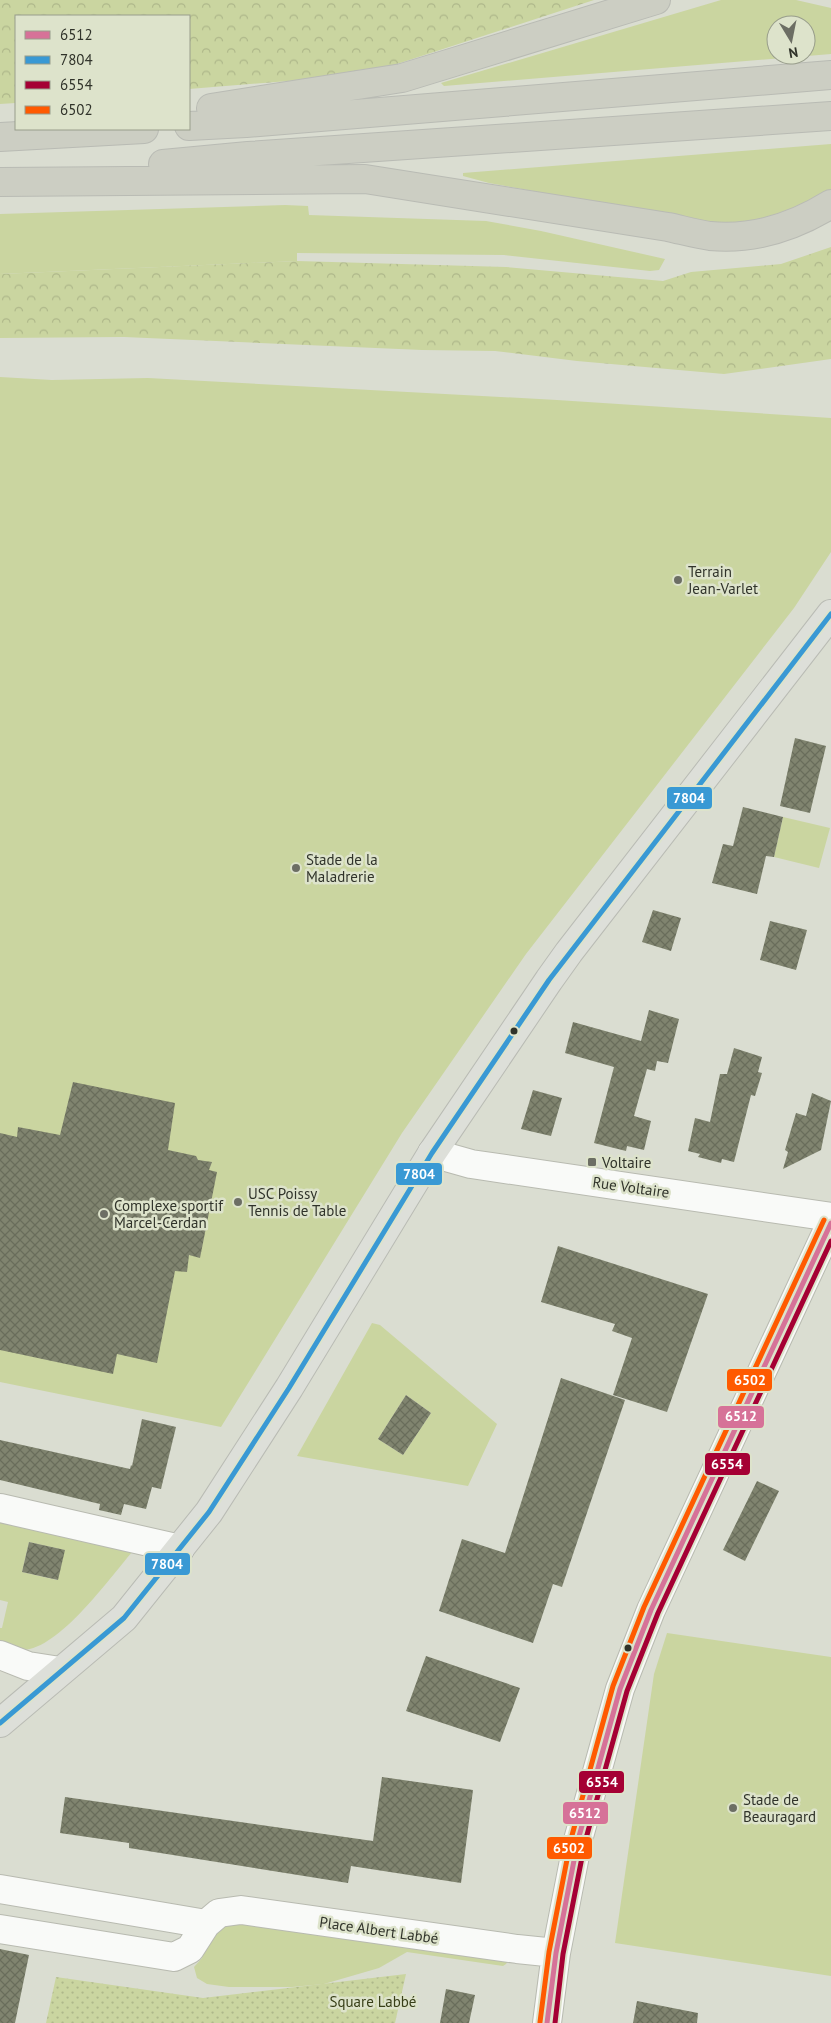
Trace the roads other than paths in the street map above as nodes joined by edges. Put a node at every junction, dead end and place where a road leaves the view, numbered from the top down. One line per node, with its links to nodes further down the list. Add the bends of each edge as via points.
1 (656, 0): 3 (highway, via 402,78)
2 (831, 75): 5 (highway)
3 (190, 111)
4 (831, 116): 9 (highway, via 248,156)
5 (190, 126)
6 (41, 130): 8 (highway)
7 (123, 130): 8 (highway)
8 (0, 136)
9 (0, 181): 10 (highway, via 365,179 708,236 739,237 775,230 814,215)
10 (831, 204)
11 (831, 614): 12 (main road, via 569,952)
12 (432, 1153): 13 (street, Rue Voltaire, via 471,1164); 16 (main road, via 275,1410 209,1512)
13 (831, 1217)
14 (831, 1223): 23 (street, via 634,1650 578,1840)
15 (0, 1508): 16 (street)
16 (180, 1549): 18 (main road, via 124,1618)
17 (0, 1655): 18 (street, via 28,1666)
18 (60, 1671): 19 (main road)
19 (0, 1723)
20 (0, 1889): 21 (street)
21 (206, 1924): 22 (street, Place Albert Labbé, via 190,1949 174,1957); 23 (street, Place Albert Labbé, via 219,1913 240,1910)
22 (0, 1929)
23 (556, 1953): 24 (street)
24 (547, 2023)

